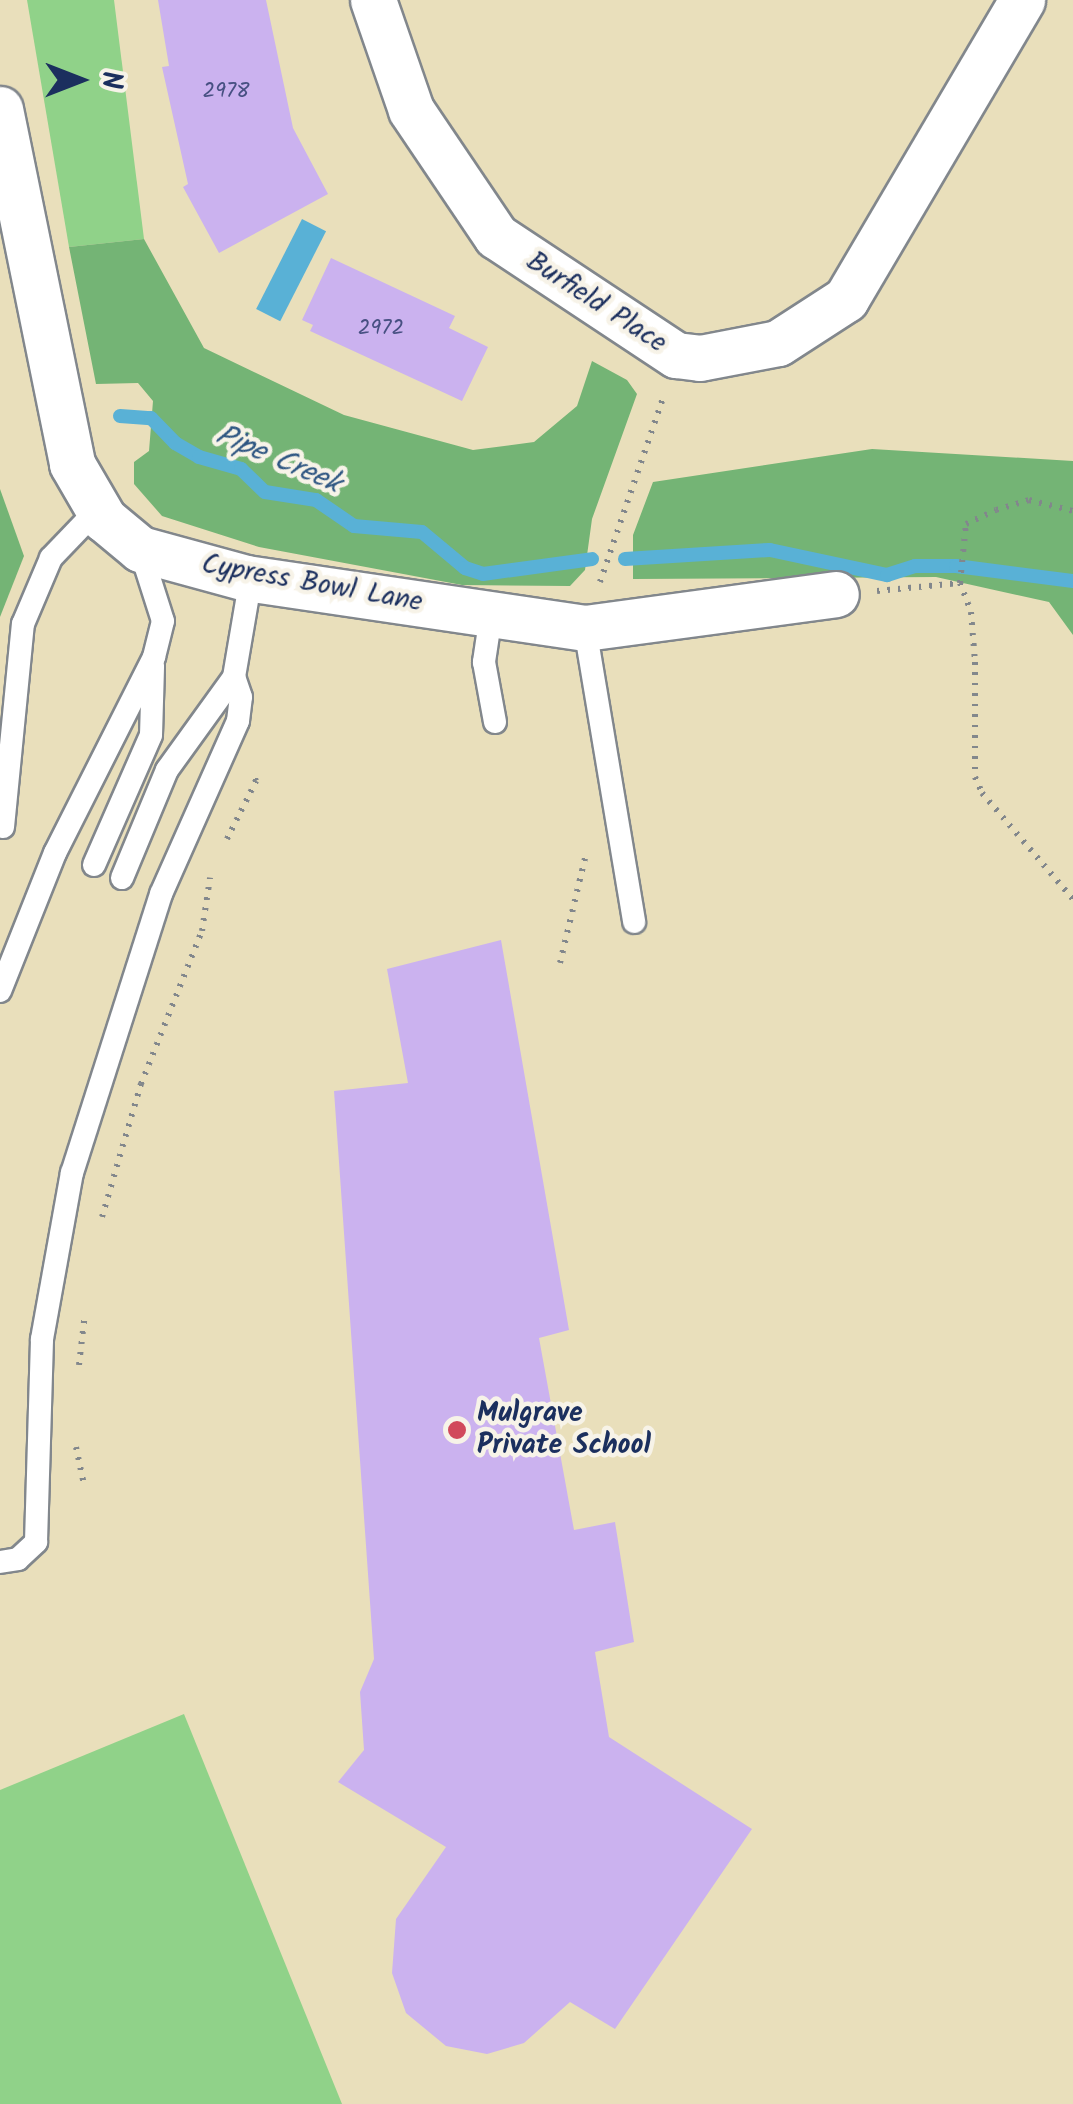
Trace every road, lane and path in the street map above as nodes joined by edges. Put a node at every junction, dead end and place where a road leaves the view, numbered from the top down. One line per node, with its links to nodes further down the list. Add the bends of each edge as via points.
1 (373, 0): 4 (street, Burfield Place, via 411,110 496,236)
2 (1022, 0): 4 (street, Burfield Place, via 846,298 801,332 750,352)
3 (0, 109): 5 (street, Cypress Bowl Lane, via 62,426 72,464)
4 (676, 355): 12 (path)
5 (97, 510): 7 (street, Cypress Bowl Lane); 17 (lane, via 51,558 23,624)
6 (1073, 511): 9 (path, via 1030,500 966,524)
7 (140, 550): 8 (street, Cypress Bowl Lane); 13 (lane, via 163,621)
8 (251, 578): 11 (street, Cypress Bowl Lane); 14 (lane)
9 (960, 579): 10 (path); 23 (path, via 976,662 976,777 982,793)
10 (836, 594): 12 (street, Cypress Bowl Lane)
11 (491, 615): 12 (street, Cypress Bowl Lane); 15 (lane, via 484,662)
12 (585, 628): 24 (lane)
13 (154, 658): 20 (lane, via 151,736); 26 (lane, via 55,853)
14 (234, 677): 22 (lane, via 167,770); 32 (lane, via 238,721 161,894 72,1173 42,1339 36,1542 18,1560)
15 (494, 722)
16 (251, 768): 19 (path, via 256,780)
17 (2, 827)
18 (584, 841): 25 (path, via 585,874)
19 (225, 844)
20 (94, 864)
21 (212, 872): 27 (path, via 202,931 141,1084)
22 (122, 878)
23 (1073, 899)
24 (634, 922)
25 (560, 963)
26 (0, 990)
27 (100, 1232)
28 (88, 1298): 29 (path)
29 (78, 1372)
30 (76, 1440): 31 (path)
31 (84, 1486)
32 (0, 1562)

